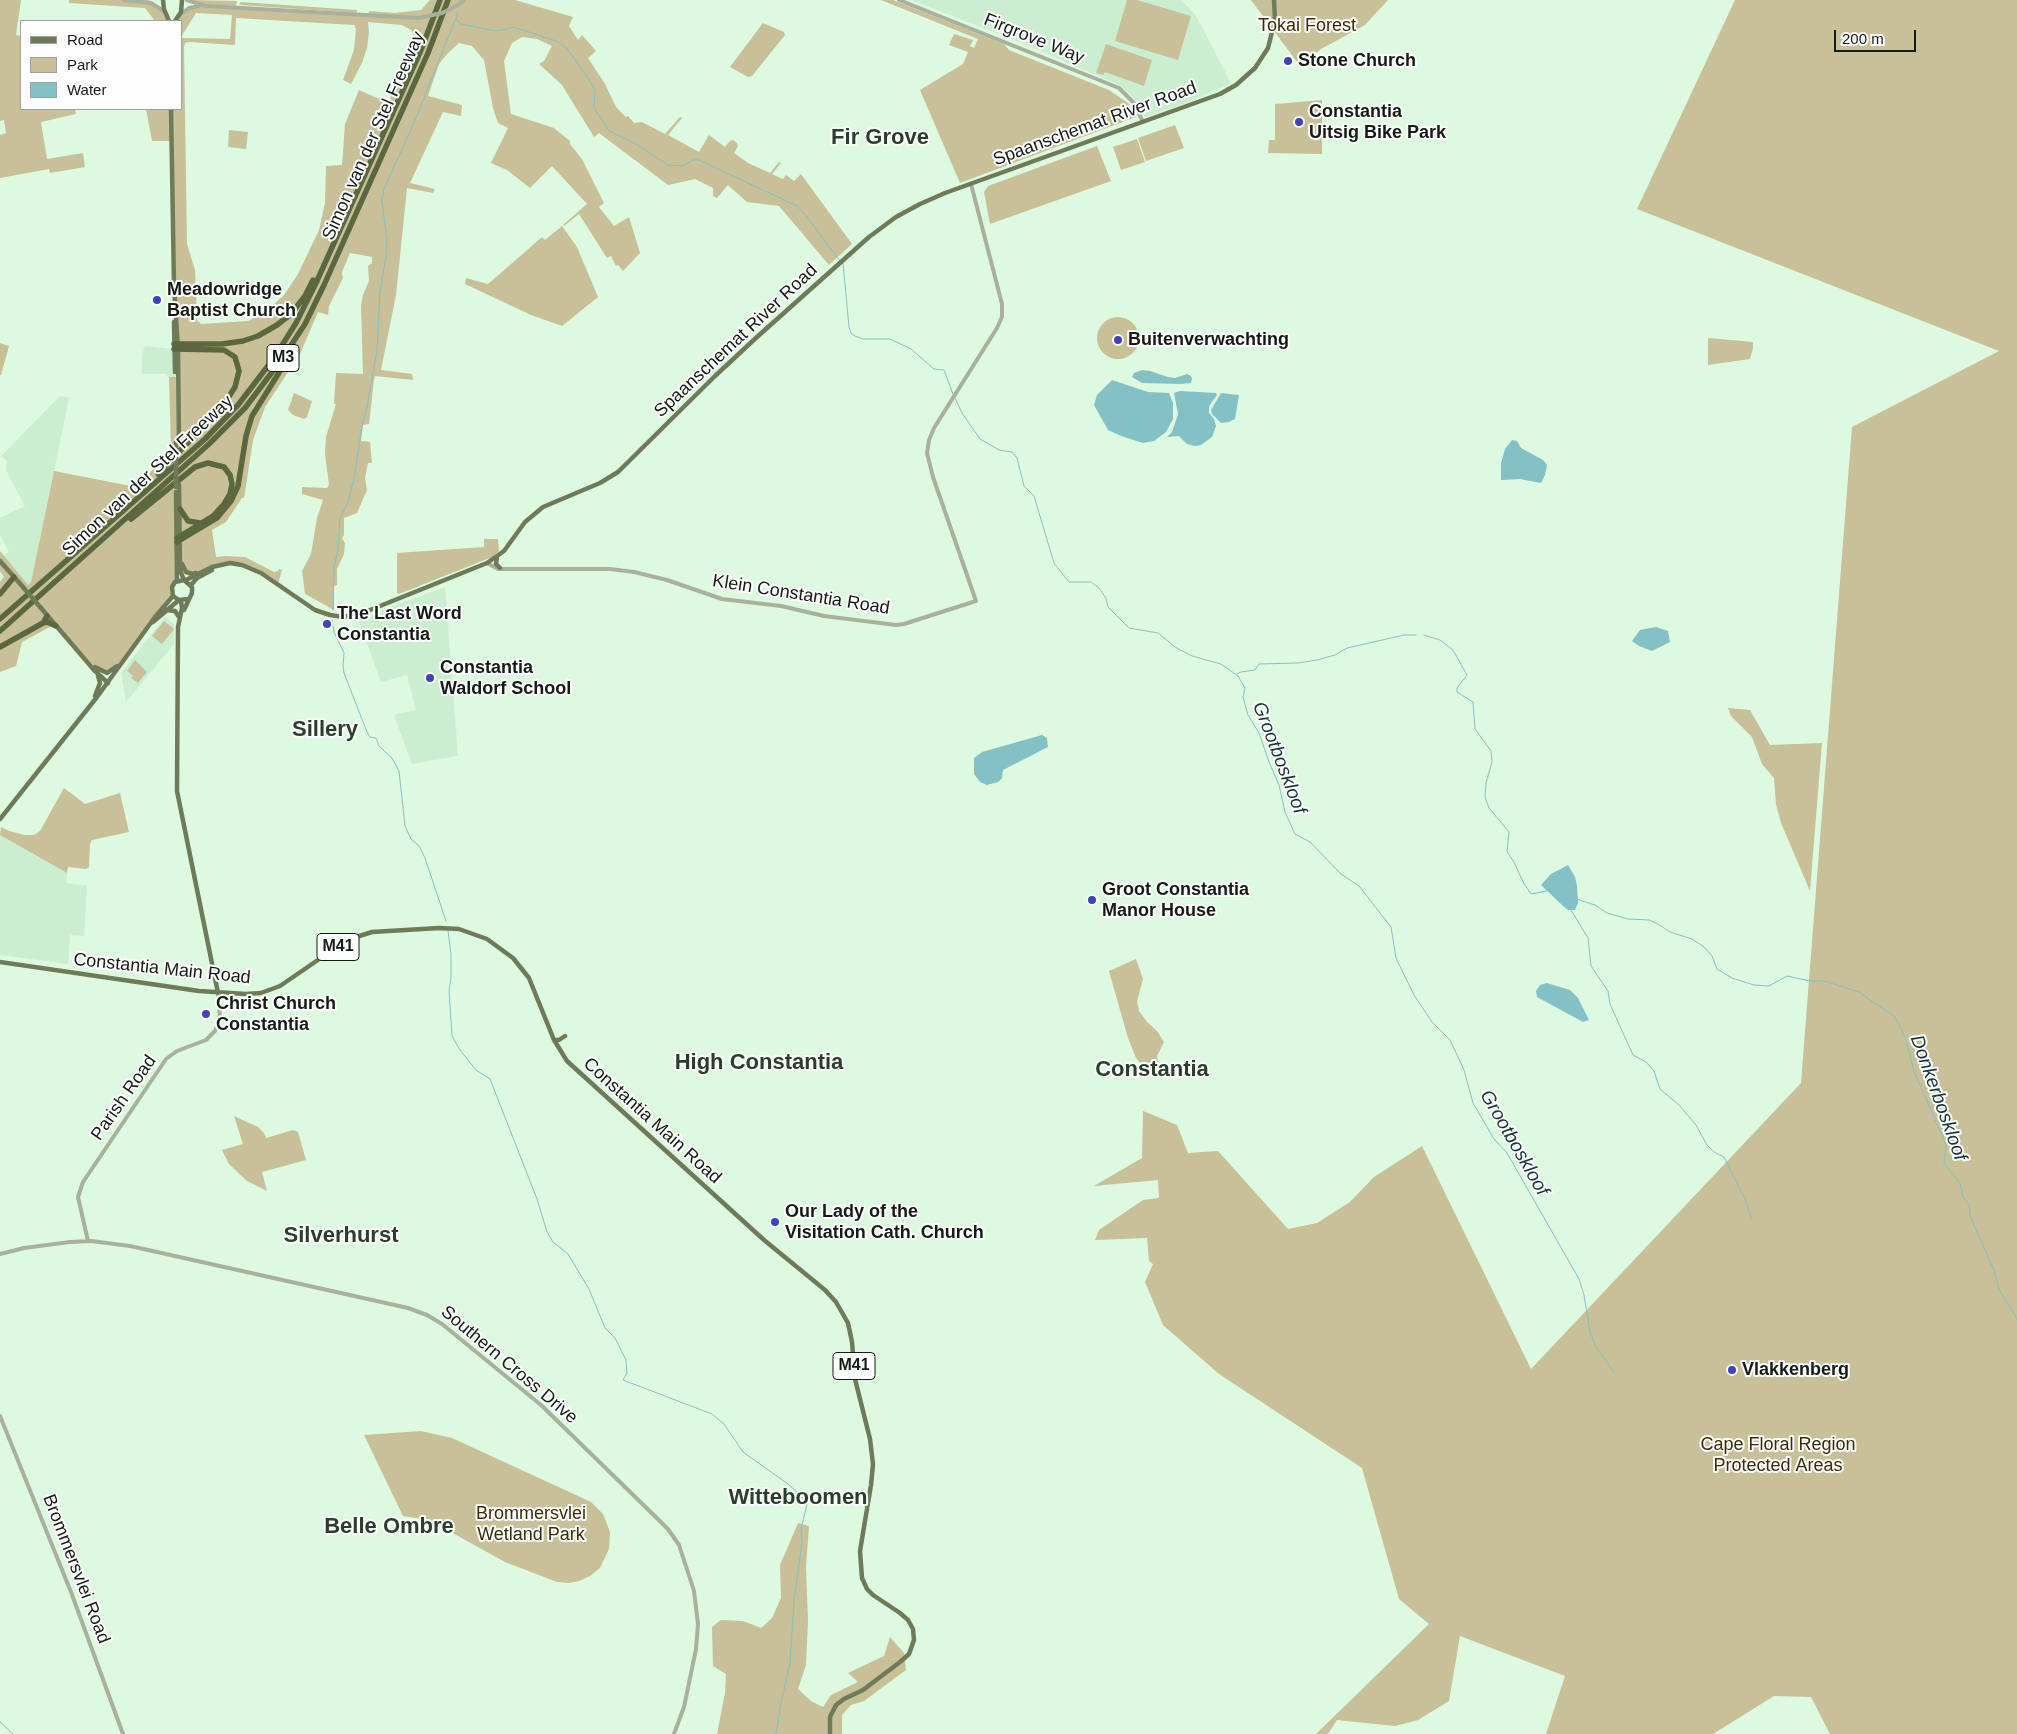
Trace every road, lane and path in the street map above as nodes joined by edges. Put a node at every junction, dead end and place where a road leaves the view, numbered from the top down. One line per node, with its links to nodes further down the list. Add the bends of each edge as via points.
1 (124, 0): 11 (street)
2 (152, 0): 11 (street)
3 (163, 0): 13 (main road)
4 (182, 0): 14 (main road)
5 (187, 0): 12 (street)
6 (440, 0): 20 (highway, Simon van der Stel Freeway / M3, via 421,50)
7 (448, 0): 21 (highway, Simon van der Stel Freeway / M3, via 425,59)
8 (464, 0): 12 (street, bridge, via 439,14 419,18)
9 (899, 0): 18 (street, Firgrove Way, via 1118,88 1134,103)
10 (1274, 0): 18 (main road, Spaanschemat River Road, via 1276,14 1271,41 1255,68 1220,94)
11 (143, 1): 13 (street, via 157,5)
12 (206, 6): 14 (street, via 191,7)
13 (166, 13): 14 (main road, via 173,18); 15 (main road)
14 (180, 15): 16 (main road)
15 (169, 20)
16 (176, 20)
17 (171, 110): 22 (main road)
18 (1143, 122): 19 (main road, Spaanschemat River Road)
19 (970, 184): 29 (main road, Spaanschemat River Road, via 896,217 715,376 630,462 607,480 543,507 525,522); 34 (street, Klein Constantia Road, via 1002,313 997,328 932,431 928,456 976,601 896,624 722,599 634,572)
20 (344, 220): 22 (highway, via 305,296 277,325 238,342); 25 (highway, Simon van der Stel Freeway / M3, via 296,323 256,383 204,439)
21 (304, 324): 27 (highway, via 252,416 238,486 231,501 217,518); 28 (highway, Simon van der Stel Freeway / M3, via 271,375 229,425)
22 (176, 347): 23 (main road, bridge); 25 (highway, via 229,352 239,366 237,381 216,414)
23 (178, 486): 24 (main road); 27 (main road)
24 (180, 509): 26 (highway, via 190,522); 27 (main road)
25 (122, 511): 46 (highway, Simon van der Stel Freeway / M3)
26 (204, 522): 27 (highway); 28 (highway, via 220,509 232,489 230,475 219,465 204,464 189,470)
27 (178, 539): 30 (main road); 38 (main road)
28 (90, 551): 51 (highway, Simon van der Stel Freeway / M3)
29 (497, 557): 32 (main road, Spaanschemat River Road); 34 (main road, via 496,564)
30 (180, 558): 35 (main road, via 186,572); 37 (main road, via 180,573)
31 (0, 561): 36 (main road)
32 (489, 562): 33 (main road, Spaanschemat River Road, via 365,612 343,617 315,610 248,566 230,564); 34 (street, Klein Constantia Road, via 494,568)
33 (215, 567): 35 (main road, Spaanschemat River Road); 39 (main road, Spaanschemat River Road)
34 (500, 568)
35 (203, 571): 37 (main road, Spaanschemat River Road)
36 (14, 577): 40 (highway); 45 (main road, bridge)
37 (185, 580): 38 (main road); 39 (main road)
38 (177, 581): 41 (main road, via 172,587)
39 (191, 585): 42 (main road, via 192,593)
40 (0, 594)
41 (173, 596): 43 (main road); 49 (main road)
42 (188, 599): 43 (main road); 52 (main road)
43 (180, 601): 44 (main road); 47 (main road)
44 (166, 610): 47 (main road, via 175,611); 49 (main road)
45 (47, 616): 48 (highway); 50 (main road)
46 (0, 619)
47 (179, 619): 52 (main road)
48 (43, 623): 50 (highway); 53 (highway)
49 (152, 623): 54 (main road)
50 (56, 626): 56 (main road)
51 (0, 631)
52 (178, 631): 62 (main road, via 177,791)
53 (0, 647)
54 (129, 654): 55 (main road); 57 (main road)
55 (117, 666): 56 (main road, via 107,673); 57 (main road)
56 (95, 669): 57 (main road); 58 (main road, via 100,683)
57 (107, 681): 58 (main road); 59 (main road)
58 (95, 696): 59 (main road)
59 (92, 702): 60 (main road)
60 (0, 819)
61 (0, 962): 62 (main road, Constantia Main Road / M41)
62 (218, 993): 64 (main road, Constantia Main Road / M41, via 254,994 274,989 347,940 363,934 452,928 487,939 521,967 529,978); 65 (street, Parish Road, via 220,1018 215,1031 203,1042 169,1056 126,1113 83,1182 79,1205)
63 (565, 1036): 64 (main road)
64 (554, 1040): 70 (main road, Constantia Main Road / M41, via 574,1069 764,1240 825,1290 848,1323 855,1380 873,1464 860,1551 862,1578 873,1595 908,1620 914,1640 910,1654 863,1690 836,1705 830,1717)
65 (88, 1241): 66 (street, Southern Cross Drive, via 40,1245); 69 (street, Southern Cross Drive, via 130,1246 419,1312 442,1324 536,1400 668,1529 681,1549 696,1603 698,1631 684,1707)
66 (0, 1254)
67 (0, 1416): 68 (street, Brommersvlei Road, via 71,1592)
68 (123, 1734)
69 (674, 1734)
70 (830, 1734)

